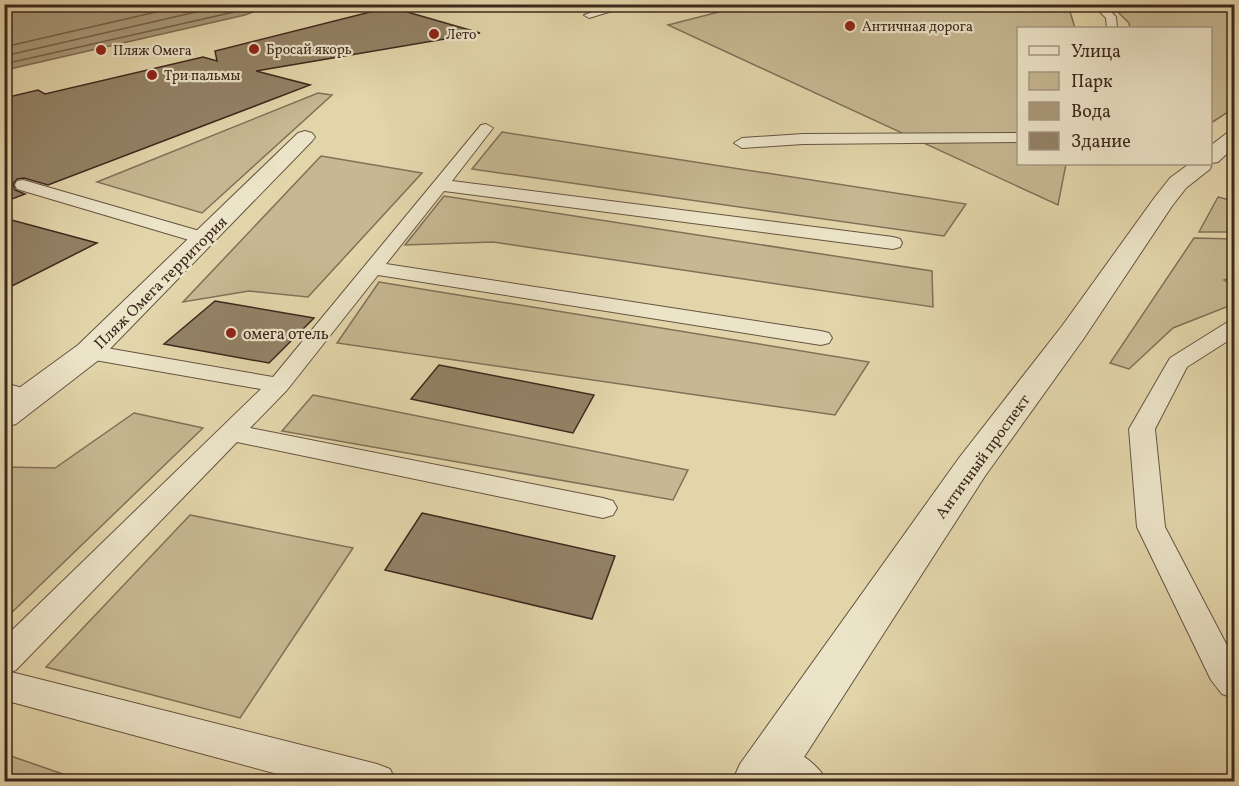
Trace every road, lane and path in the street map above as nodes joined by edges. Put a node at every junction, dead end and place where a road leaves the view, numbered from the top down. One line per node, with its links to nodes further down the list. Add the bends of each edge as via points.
1 (630, 4): 3 (lane)
2 (1098, 4): 4 (lane, via 1111,17)
3 (589, 15)
4 (1112, 27)
5 (486, 128): 15 (lane)
6 (305, 137): 16 (street, Пляж Омега территория)
7 (1234, 137): 10 (street)
8 (1017, 138): 9 (lane)
9 (742, 143)
10 (1212, 155)
11 (1234, 162): 12 (street)
12 (1212, 163)
13 (1201, 165): 30 (street, Античный проспект, via 1178,183 1163,202 972,467)
14 (23, 185): 16 (lane)
15 (440, 185): 17 (lane); 18 (lane)
16 (203, 238): 21 (street, Пляж Омега территория)
17 (892, 243)
18 (373, 268): 20 (lane); 22 (lane)
19 (1234, 328): 28 (lane, via 1178,363 1143,429 1151,527 1223,670)
20 (821, 338)
21 (89, 352): 22 (lane); 23 (street, Пляж Омега территория)
22 (279, 385): 25 (lane)
23 (17, 393): 24 (street, Пляж Омега территория)
24 (4, 416)
25 (231, 433): 26 (lane); 27 (lane)
26 (603, 508)
27 (4, 660)
28 (1234, 683)
29 (4, 685): 31 (lane)
30 (780, 776)
31 (377, 782)

